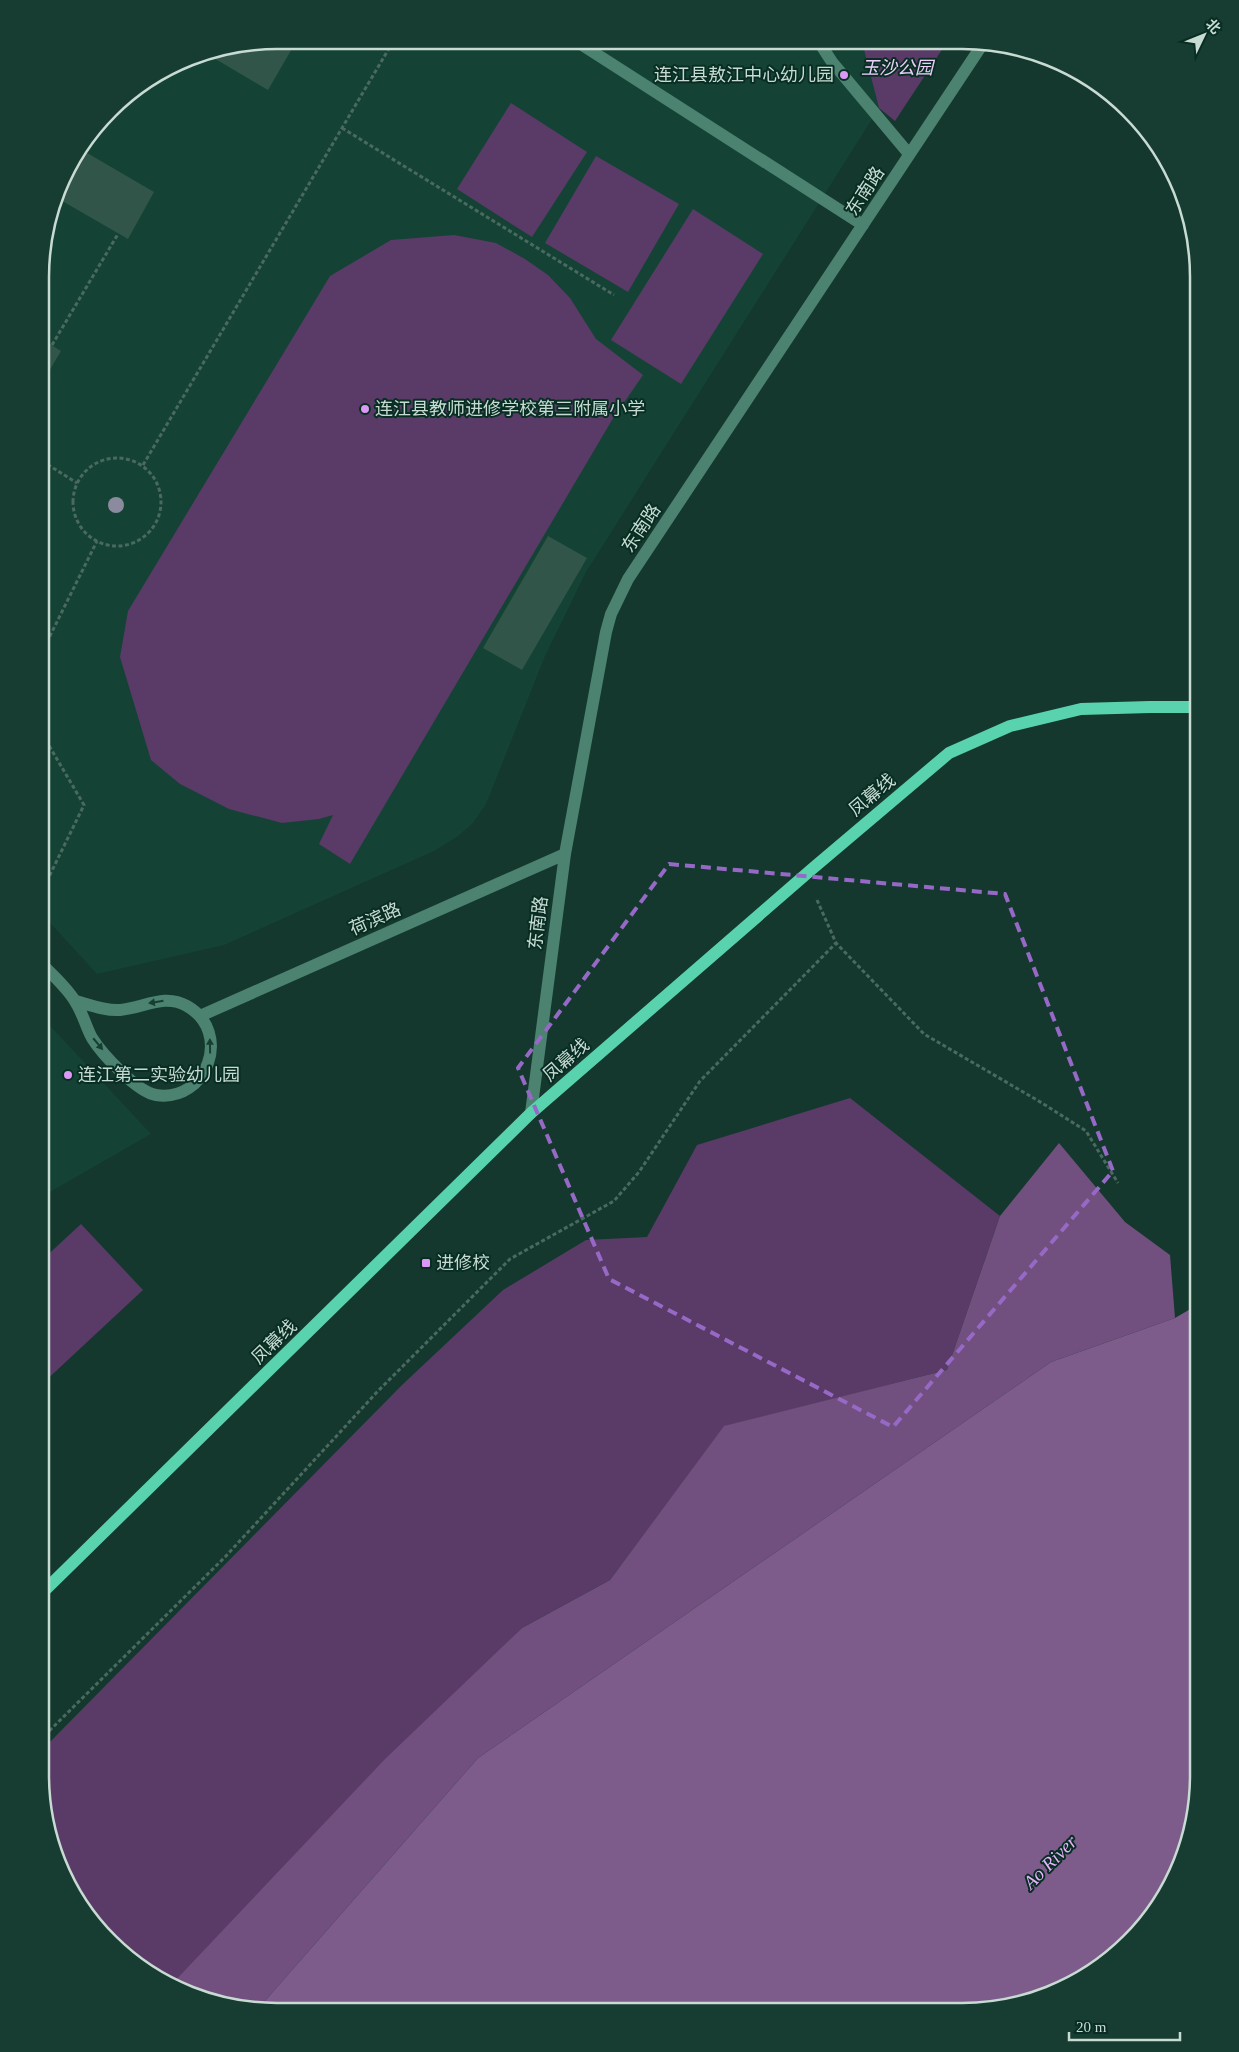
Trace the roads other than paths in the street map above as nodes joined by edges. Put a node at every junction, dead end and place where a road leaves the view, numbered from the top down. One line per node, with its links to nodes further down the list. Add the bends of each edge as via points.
1 (588, 49): 5 (street)
2 (824, 49): 4 (street)
3 (979, 49): 4 (street, 东南路)
4 (909, 154): 5 (street, 东南路)
5 (863, 225): 7 (street, 东南路, via 619,596 606,632)
6 (1190, 708): 11 (main road, 凤幕线, via 1081,709 1010,726 949,753)
7 (565, 854): 10 (street, 荷滨路); 11 (street, 东南路)
8 (49, 972): 9 (street)
9 (76, 1001): 10 (street, one-way to 9, via 187,1006 172,1001 155,1001 120,1010); 10 (street, one-way to 10, via 92,1038 127,1078 140,1089 155,1095 184,1091 205,1071 212,1043)
10 (200, 1016)
11 (531, 1113): 12 (main road, 凤幕线)
12 (49, 1586)

